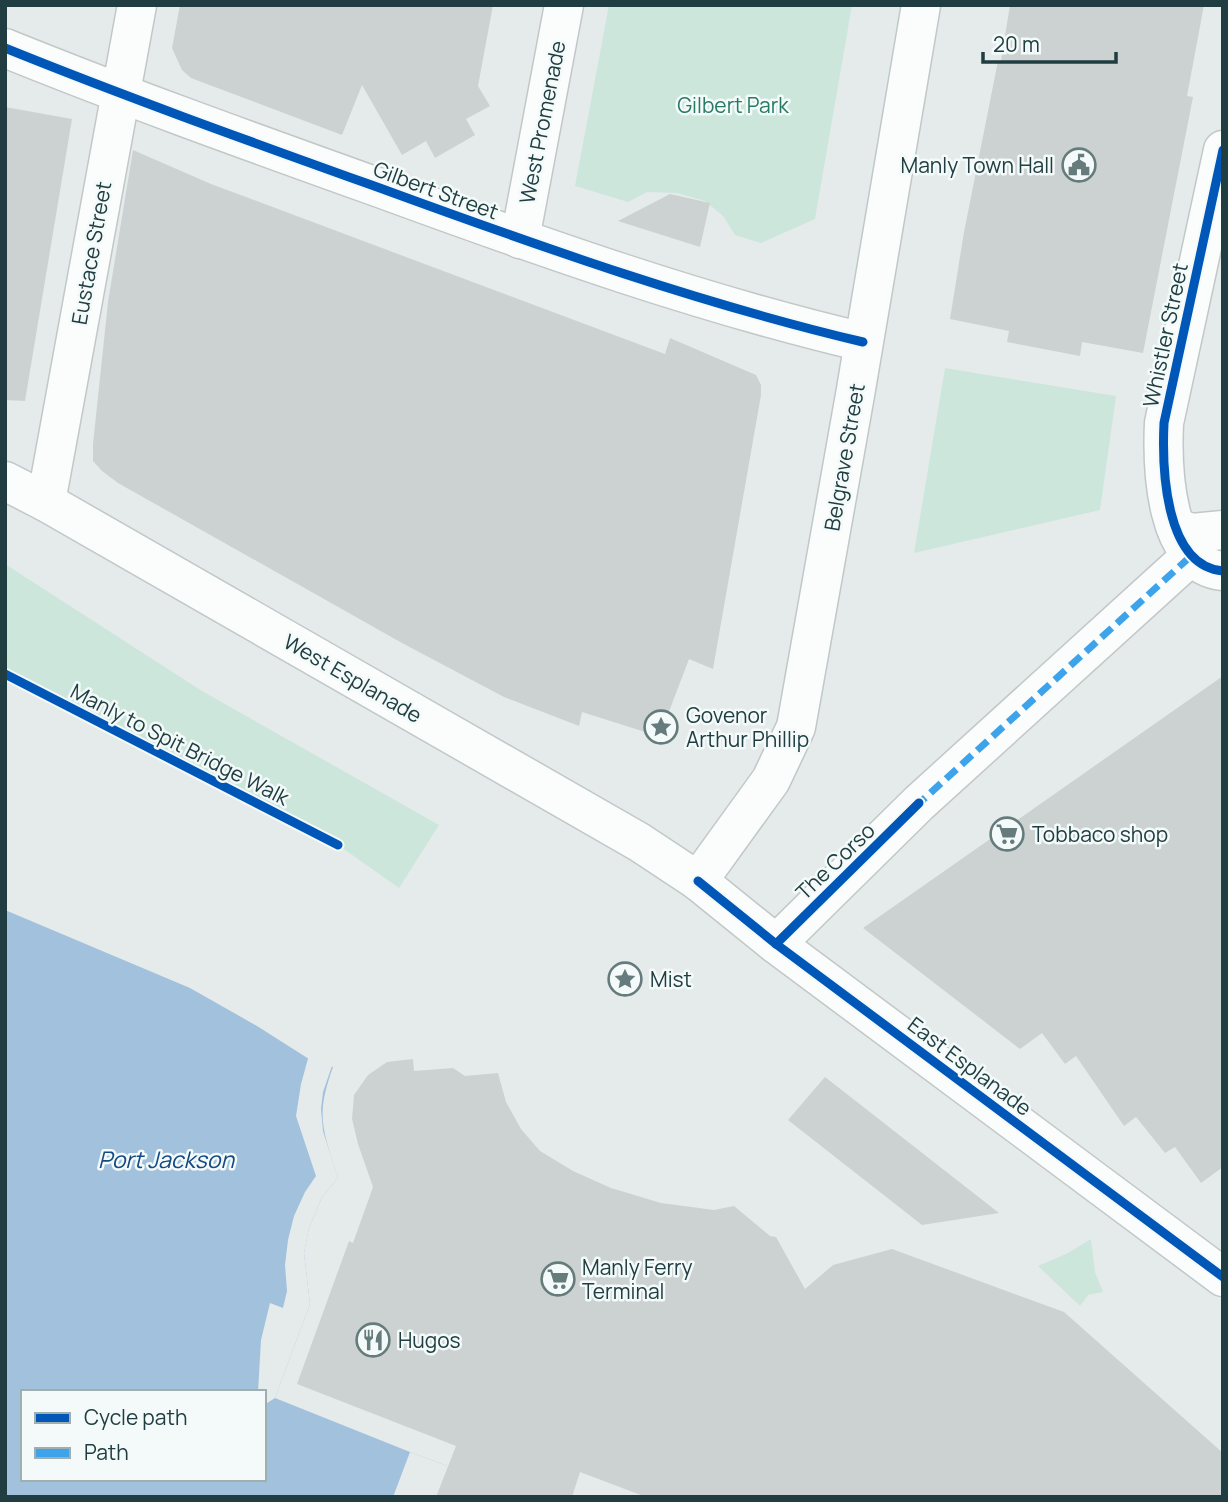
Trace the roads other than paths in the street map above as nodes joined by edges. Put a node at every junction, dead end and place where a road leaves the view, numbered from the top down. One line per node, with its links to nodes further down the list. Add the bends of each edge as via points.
1 (136, 5): 5 (street, Eustace Street)
2 (564, 5): 7 (street, West Promenade)
3 (921, 5): 8 (street, Belgrave Street)
4 (5, 48): 5 (street, Gilbert Street)
5 (120, 94): 7 (street, Gilbert Street); 10 (street, Eustace Street)
6 (1223, 150): 12 (street, Whistler Street, via 1164,424 1166,502)
7 (520, 239): 8 (street, Gilbert Street, via 786,324)
8 (863, 342): 13 (street, Belgrave Street, via 796,727 771,780)
9 (5, 481): 10 (street, West Esplanade)
10 (46, 502): 13 (street, West Esplanade, via 627,835)
11 (1223, 530): 12 (street, via 1192,533)
12 (1197, 551): 14 (street, The Corso, via 919,803)
13 (698, 881): 14 (street, East Esplanade)
14 (776, 944): 15 (street, East Esplanade)
15 (1223, 1277)

